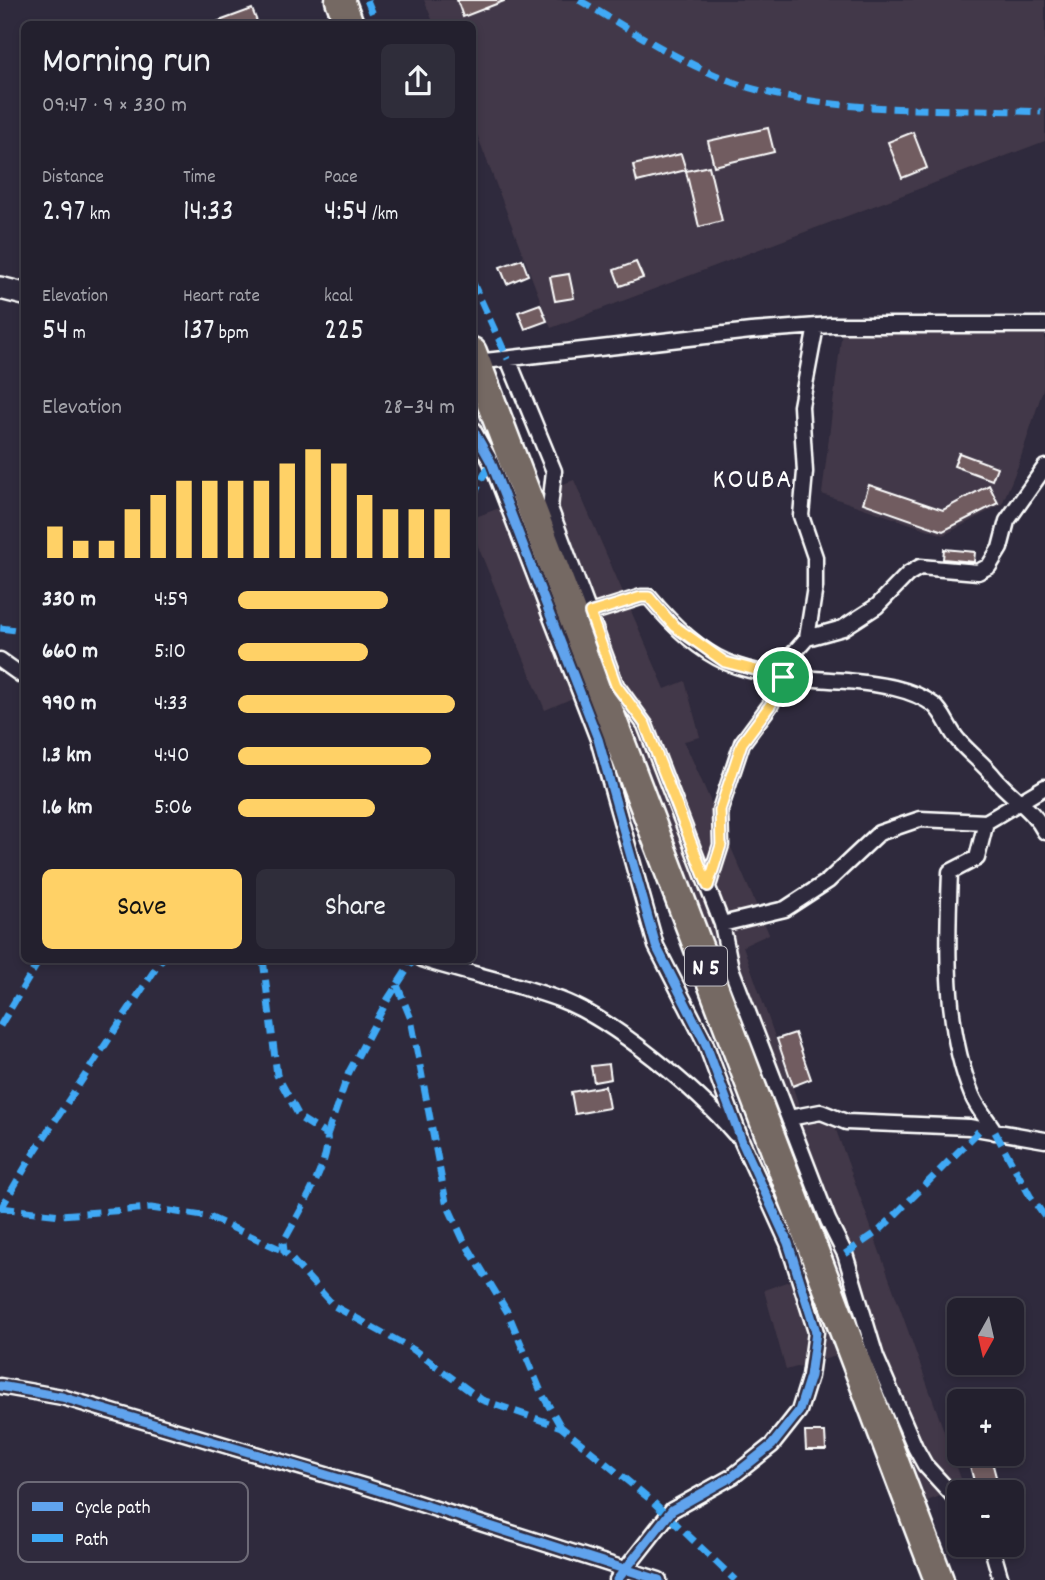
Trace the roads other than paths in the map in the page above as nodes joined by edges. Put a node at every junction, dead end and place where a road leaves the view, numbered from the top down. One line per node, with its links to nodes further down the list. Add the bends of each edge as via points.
1 (340, 0): 2 (highway)
2 (348, 21)
3 (0, 288): 4 (street)
4 (21, 293)
5 (1045, 325): 6 (street)
6 (816, 326): 7 (street); 12 (street, via 801,405 806,472 800,516 815,557)
7 (508, 359): 8 (street); 11 (street, via 554,471 550,508)
8 (477, 370): 11 (highway, N 5)
9 (476, 436): 26 (street, via 496,474 598,738 656,946 705,1042)
10 (1045, 467): 12 (street, via 1007,522 989,566 978,572 920,567 877,606 843,628)
11 (582, 616): 15 (street, via 649,597 674,626 725,662); 20 (street, via 616,685 645,724); 32 (highway, N 5)
12 (807, 638): 15 (street, via 793,654)
13 (0, 660): 14 (street)
14 (21, 675)
15 (783, 677): 17 (street, via 873,684 911,693 935,706 958,741 1006,791); 20 (street, via 771,704 742,743 720,810 721,845)
16 (1045, 787): 17 (street)
17 (1020, 799): 18 (street); 19 (street)
18 (986, 822): 21 (street, via 920,819 879,833 828,881 785,909); 24 (street, via 977,858 950,872 947,927 960,1059 973,1098)
19 (1045, 832)
20 (708, 886): 21 (street)
21 (722, 924): 23 (street, via 731,968)
22 (436, 963): 26 (street, via 552,997 600,1020 653,1059)
23 (789, 1118): 24 (street, via 821,1112 846,1122); 28 (street, via 845,1254 876,1357 915,1447)
24 (995, 1132): 25 (street)
25 (1045, 1140)
26 (742, 1142): 30 (street, via 788,1243 816,1332 810,1376 799,1410 772,1445 733,1476 672,1510)
27 (0, 1387): 30 (street, via 74,1401 367,1488)
28 (947, 1489)
29 (994, 1557): 33 (street)
30 (621, 1575): 31 (street)
31 (659, 1580)
32 (939, 1580)
33 (1001, 1580)

